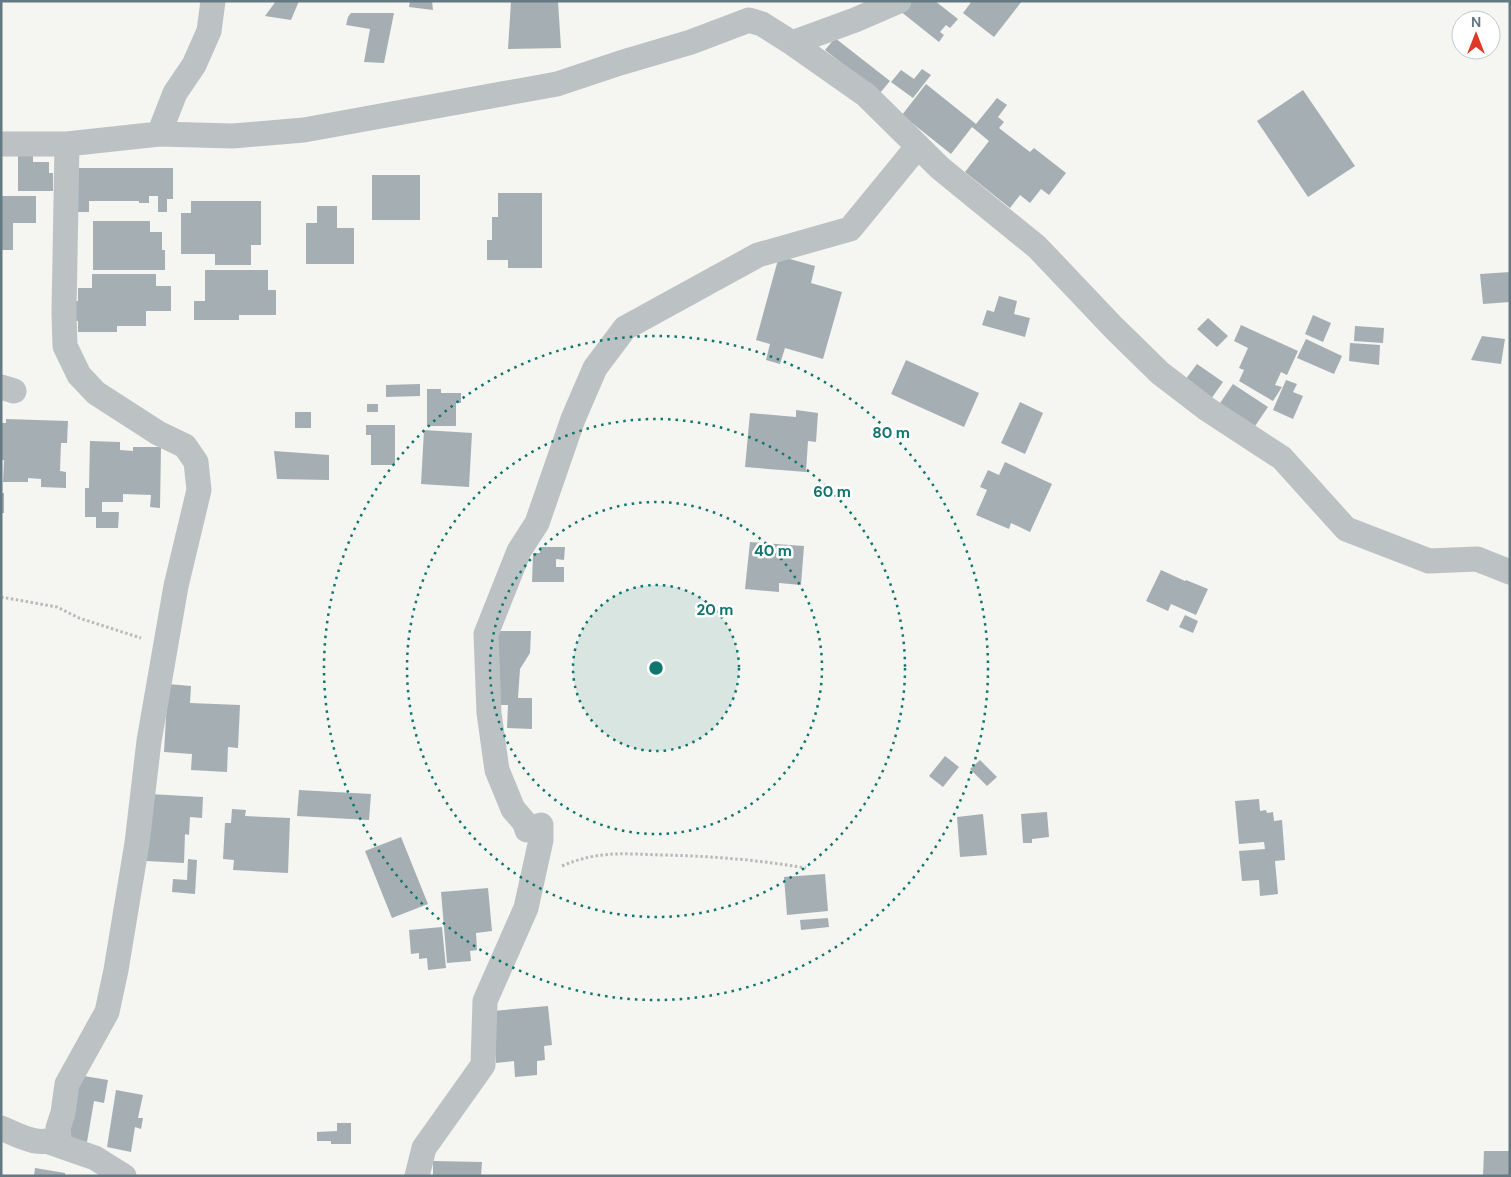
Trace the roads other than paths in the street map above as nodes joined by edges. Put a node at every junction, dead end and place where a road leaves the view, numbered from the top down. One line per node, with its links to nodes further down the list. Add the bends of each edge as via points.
1 (213, 1): 5 (street, via 209,32 194,65 175,92)
2 (899, 1): 4 (street)
3 (747, 11): 4 (street); 5 (street, via 691,42 557,84 304,130 234,136)
4 (792, 43): 8 (street, via 866,95)
5 (159, 134): 7 (street)
6 (1, 144): 7 (street)
7 (67, 144): 11 (street, via 65,346 79,375 96,394 185,446 196,462 198,490 176,586 149,741 126,916 107,1012 67,1084 58,1137)
8 (918, 146): 9 (street, via 940,168 1037,247 1160,373 1207,409 1282,458 1346,528 1429,561 1476,559); 13 (street, via 850,230 758,255 625,328 595,368 573,419 538,524 519,551 486,634 489,713 497,770 513,809 527,830 541,825 534,877 526,908 485,1001 483,1065 424,1148)
9 (1510, 572)
10 (1, 1128): 11 (street, via 35,1141)
11 (49, 1142): 12 (street, via 95,1158)
12 (124, 1176)
13 (417, 1176)

